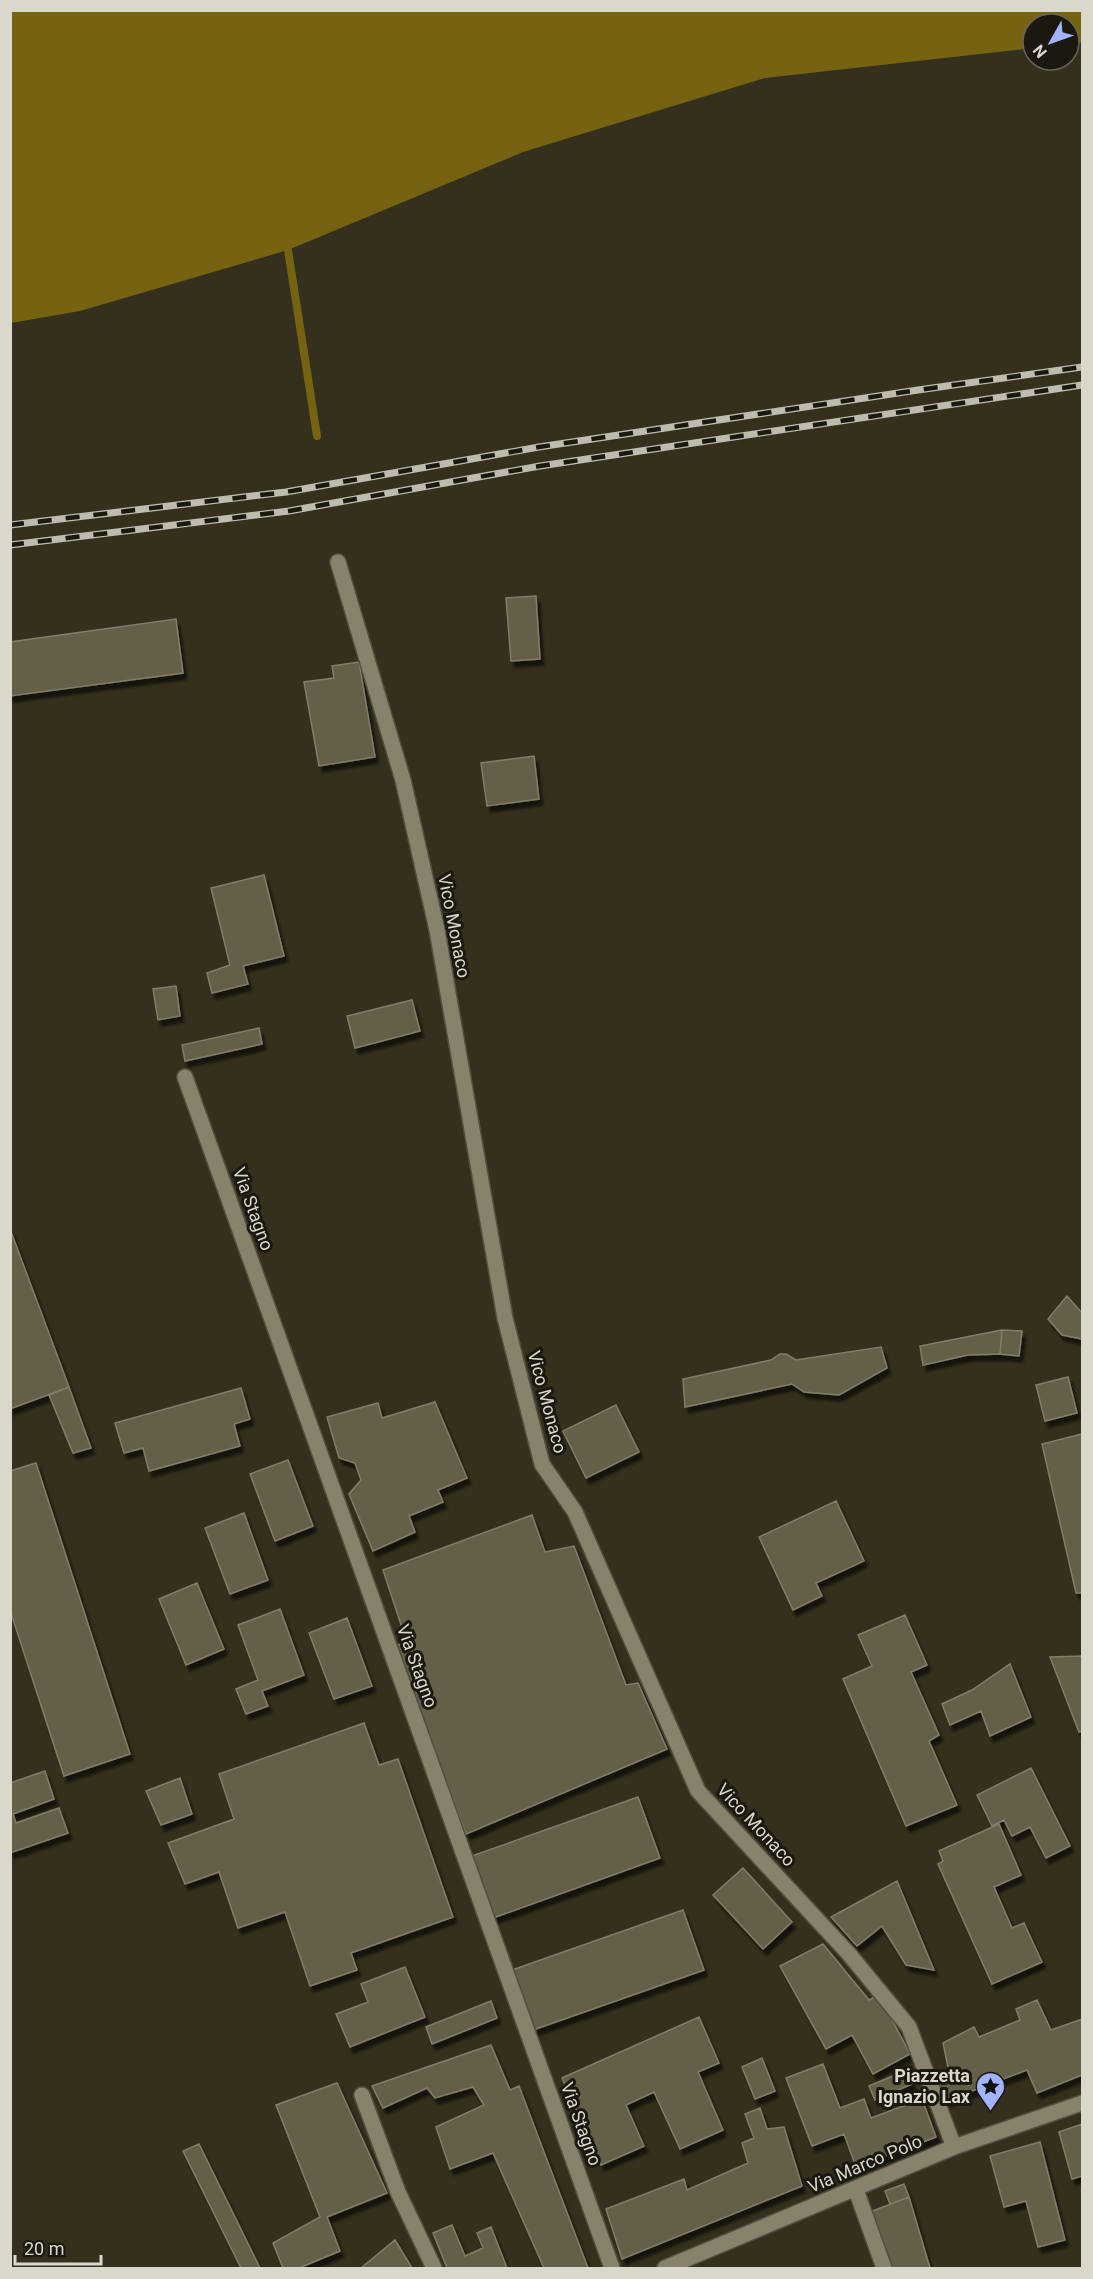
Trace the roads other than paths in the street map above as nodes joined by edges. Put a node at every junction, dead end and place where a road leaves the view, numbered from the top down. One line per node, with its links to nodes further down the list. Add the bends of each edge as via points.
1 (338, 562): 5 (street, Vico Monaco, via 403,780 434,919 505,1318 542,1464 575,1512 698,1791 849,1954 909,2027)
2 (185, 1077): 8 (street, Via Stagno)
3 (362, 2095): 7 (street, via 398,2192)
4 (1083, 2103): 5 (street, Via Marco Polo)
5 (954, 2147): 6 (street, Via Marco Polo)
6 (856, 2190): 9 (street, Via Marco Polo); 10 (street)
7 (434, 2268)
8 (612, 2268)
9 (664, 2268)
10 (884, 2268)

